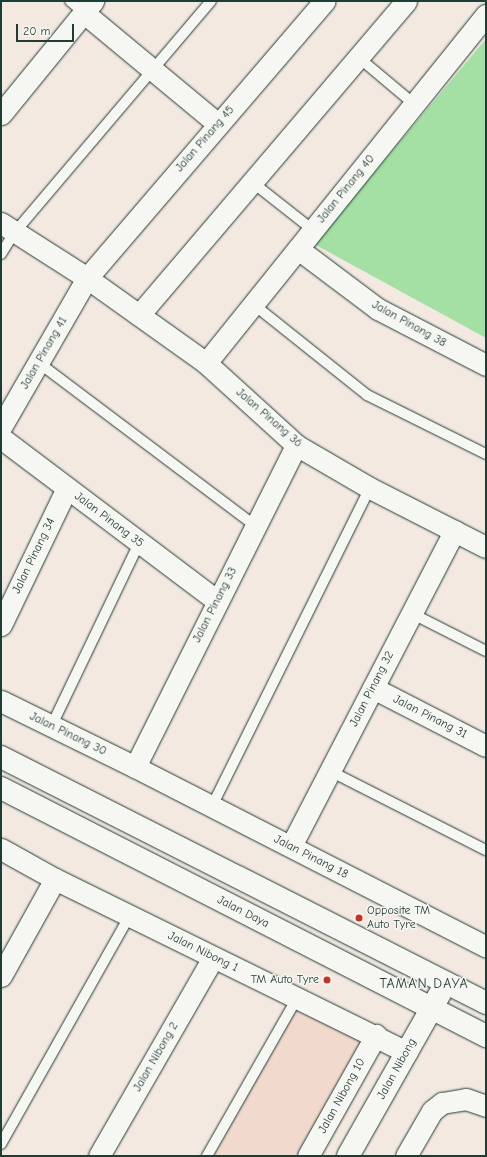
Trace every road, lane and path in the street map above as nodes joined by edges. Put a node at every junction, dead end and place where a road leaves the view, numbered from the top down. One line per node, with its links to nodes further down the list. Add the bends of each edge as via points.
1 (211, 1): 7 (lane)
2 (324, 1): 10 (street, Jalan Pinang 45)
3 (406, 1): 6 (street)
4 (82, 5): 7 (street); 9 (street)
5 (486, 16): 8 (street, Jalan Pinang 40)
6 (358, 57): 8 (lane); 11 (street)
7 (153, 70): 10 (street); 12 (lane)
8 (414, 104): 13 (street, Jalan Pinang 40)
9 (1, 114)
10 (218, 124): 16 (street, Jalan Pinang 45)
11 (252, 182): 13 (lane); 18 (street)
12 (8, 228): 15 (lane); 16 (street, Jalan Pinang 36)
13 (313, 230): 14 (street, Jalan Pinang 40)
14 (298, 249): 17 (street, Jalan Pinang 40); 21 (street, Jalan Pinang 38, via 378,309)
15 (1, 254)
16 (87, 278): 18 (street, Jalan Pinang 36); 19 (street, Jalan Pinang 41)
17 (253, 304): 20 (street, Jalan Pinang 40); 25 (lane, via 367,395)
18 (139, 315): 20 (street, Jalan Pinang 36)
19 (39, 363): 22 (street, Jalan Pinang 41); 28 (lane)
20 (206, 363): 24 (street, Jalan Pinang 36)
21 (486, 365)
22 (1, 427)
23 (1, 438): 26 (street, Jalan Pinang 35)
24 (296, 445): 27 (street, Jalan Pinang 36); 28 (street, Jalan Pinang 33)
25 (486, 454)
26 (67, 488): 30 (street, Jalan Pinang 35); 34 (street, Jalan Pinang 34)
27 (370, 488): 29 (street, Jalan Pinang 36); 44 (lane)
28 (255, 526): 32 (street, Jalan Pinang 33)
29 (454, 531): 31 (street, Jalan Pinang 36); 33 (street, Jalan Pinang 32)
30 (139, 543): 32 (street, Jalan Pinang 35); 38 (lane)
31 (486, 547)
32 (217, 601): 41 (street, Jalan Pinang 33)
33 (411, 613): 35 (lane); 36 (street, Jalan Pinang 32)
34 (1, 624)
35 (486, 651)
36 (373, 688): 39 (street, Jalan Pinang 31); 42 (street, Jalan Pinang 32)
37 (1, 701): 38 (street, Jalan Pinang 30)
38 (51, 727): 41 (street, Jalan Pinang 30)
39 (486, 746)
40 (1, 757): 53 (main road)
41 (135, 767): 44 (street, Jalan Pinang 18)
42 (330, 770): 45 (street, Jalan Pinang 32); 47 (lane)
43 (1, 788): 56 (main road, Jalan Daya)
44 (212, 806): 45 (street, Jalan Pinang 18)
45 (290, 846): 50 (street, Jalan Pinang 18)
46 (1, 849): 48 (street, Jalan Nibong 1)
47 (486, 850)
48 (55, 879): 49 (street, Jalan Nibong 1); 52 (street)
49 (130, 915): 51 (street, Jalan Nibong 1); 61 (lane)
50 (486, 947)
51 (213, 958): 54 (street, Jalan Nibong 1); 62 (street, Jalan Nibong 2)
52 (1, 976)
53 (446, 983): 55 (main road); 56 (main road, Jalan Nibong)
54 (297, 998): 57 (street, Jalan Nibong 1); 63 (lane)
55 (486, 1004)
56 (431, 1009): 58 (main road, Jalan Daya); 59 (main road, Jalan Nibong)
57 (376, 1035): 59 (street, Jalan Nibong 1); 64 (street, Jalan Nibong 10)
58 (486, 1036)
59 (407, 1052): 65 (main road, Jalan Nibong)
60 (483, 1105): 66 (street, via 466,1099 442,1103 428,1116)
61 (1, 1144)
62 (99, 1156)
63 (207, 1156)
64 (308, 1156)
65 (348, 1156)
66 (406, 1156)

